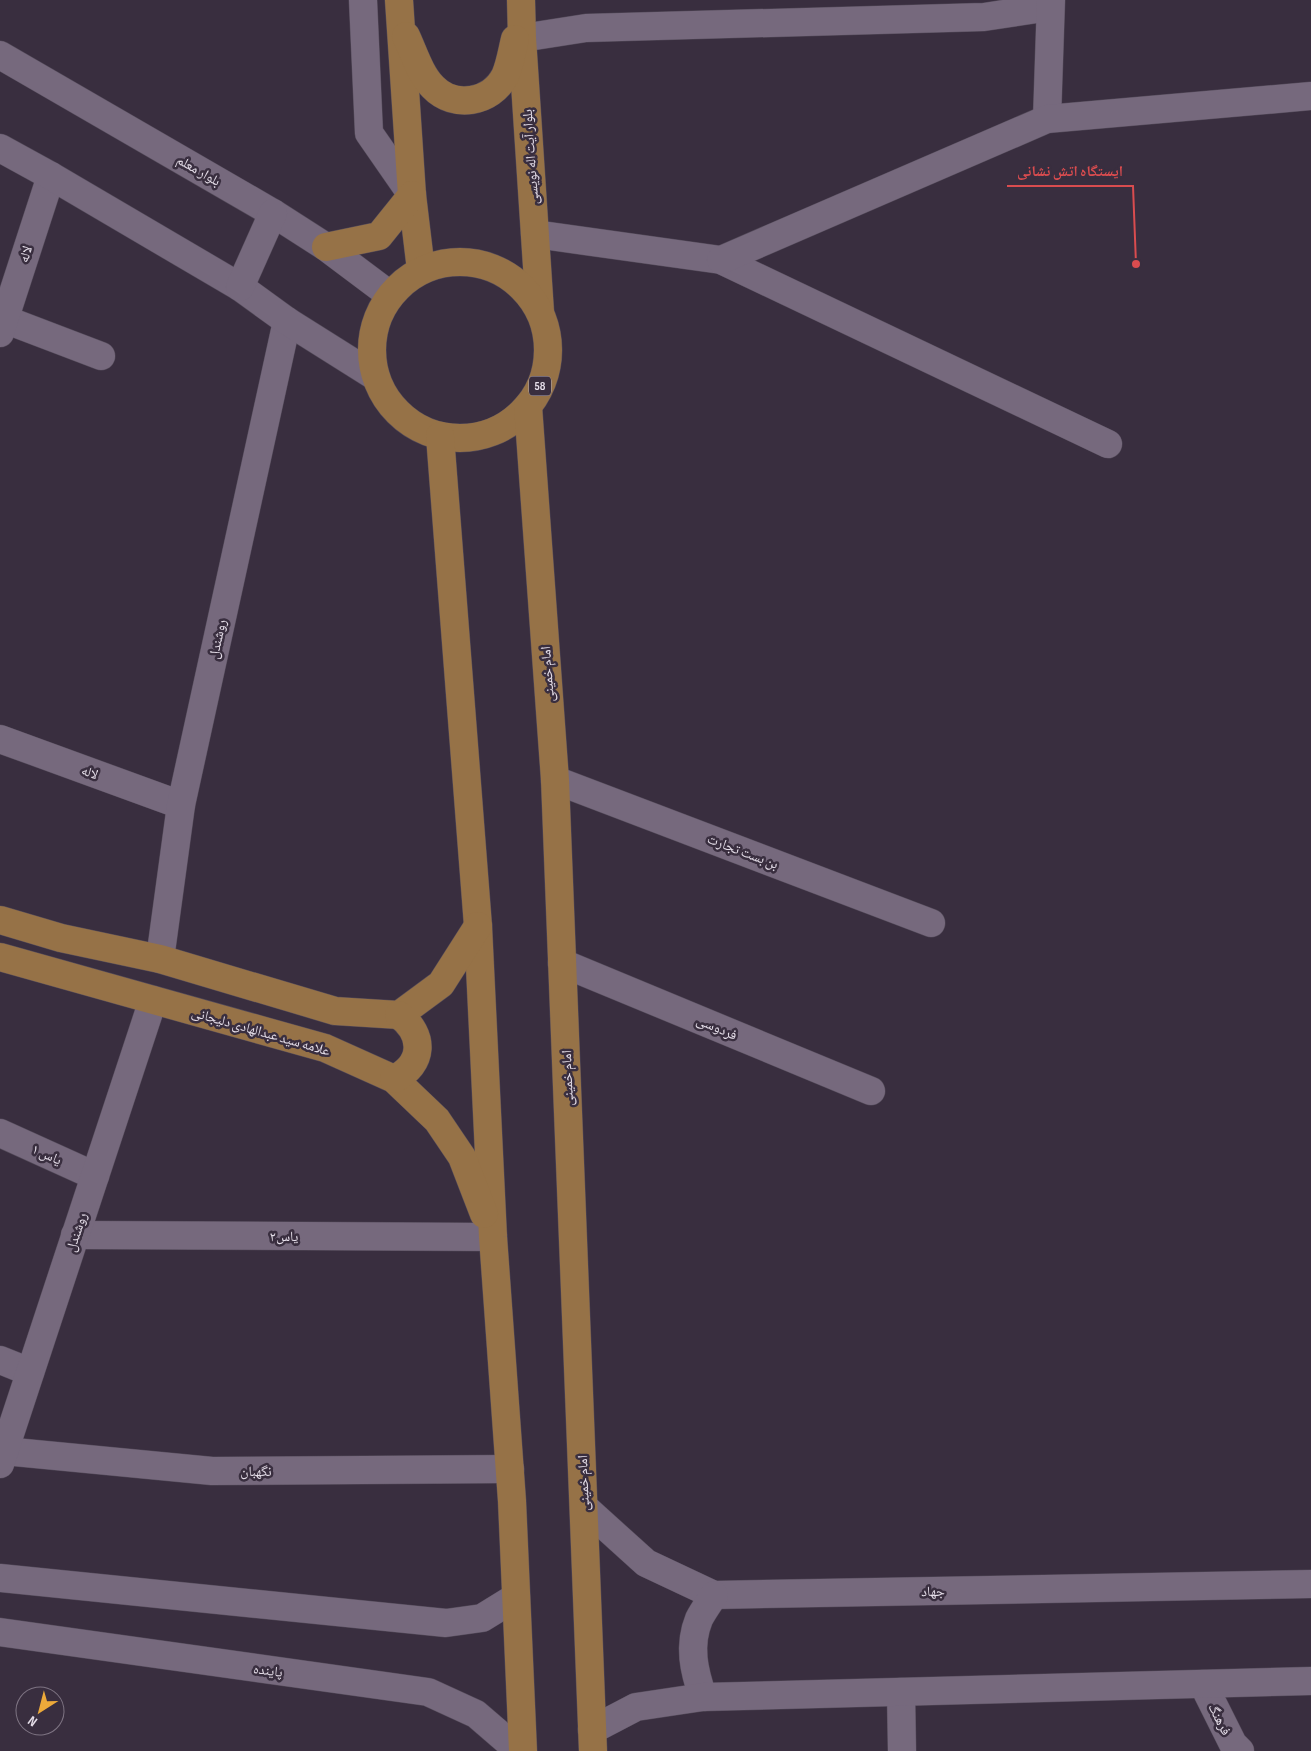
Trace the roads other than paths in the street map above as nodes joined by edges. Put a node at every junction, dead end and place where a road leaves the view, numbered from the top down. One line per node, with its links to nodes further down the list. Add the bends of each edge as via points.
1 (363, 0): 10 (street, via 369,133)
2 (1050, 4): 4 (street, via 984,17 586,28); 7 (street)
3 (399, 12): 4 (main road, via 426,80 443,95 465,101 489,94 498,86 505,75); 10 (main road)
4 (521, 18): 12 (main road, بلوار آیت اله نویسی)
5 (0, 55): 11 (street, بلوار معلم)
6 (1311, 96): 7 (street)
7 (1047, 119): 14 (street)
8 (0, 148): 9 (street)
9 (50, 176): 16 (street); 20 (street, لاله)
10 (412, 195): 13 (main road, via 379,236); 15 (main road)
11 (273, 213): 13 (street, بلوار معلم); 16 (street)
12 (535, 234): 14 (street); 18 (main road, بلوار آیت اله نویسی)
13 (326, 247): 17 (street, بلوار معلم)
14 (721, 260): 25 (street)
15 (421, 270): 17 (main road, 58); 18 (main road, 58, via 448,262 476,263 502,272 525,290)
16 (240, 287): 19 (street)
17 (390, 295): 22 (main road, 58, via 373,334)
18 (540, 314): 23 (main road, 58, via 547,332 546,371)
19 (286, 321): 22 (street); 28 (street, روشندل)
20 (2, 326): 21 (street)
21 (101, 356)
22 (376, 377): 24 (main road, 58, via 390,403 413,424)
23 (528, 406): 24 (main road, 58, via 498,430 460,438); 27 (main road, امام خمینی)
24 (440, 436): 31 (main road)
25 (1108, 444)
26 (0, 739): 28 (street, لاله)
27 (555, 780): 30 (street, بن بست تجارت); 34 (main road, امام خمینی)
28 (181, 805): 33 (street, روشندل)
29 (0, 920): 33 (main road, via 62,938)
30 (931, 923)
31 (478, 926): 36 (main road, via 441,984); 42 (main road)
32 (0, 957): 35 (main road, علامه سید عبدالهادی دلیجانی)
33 (160, 959): 36 (main road, via 335,1012)
34 (562, 963): 38 (street, فردوسی); 47 (main road, امام خمینی)
35 (153, 1000): 37 (main road, علامه سید عبدالهادی دلیجانی, via 326,1048); 40 (street, روشندل)
36 (399, 1015): 37 (main road, via 409,1022 418,1043 412,1066)
37 (394, 1079): 42 (main road, علامه سید عبدالهادی دلیجانی, via 437,1120 462,1157)
38 (871, 1091)
39 (0, 1133): 40 (street, یاس ۱)
40 (95, 1176): 41 (street, روشندل)
41 (75, 1235): 42 (street, یاس۲); 44 (street, روشندل)
42 (493, 1237): 46 (main road)
43 (0, 1360): 44 (street)
44 (30, 1372): 45 (street, روشندل)
45 (2, 1458): 46 (street, نگهبان, via 212,1471)
46 (510, 1469): 51 (main road)
47 (584, 1507): 50 (street, جهاد, via 646,1563); 57 (main road, امام خمینی)
48 (0, 1578): 51 (street, via 446,1623 482,1618)
49 (1311, 1584): 50 (street, جهاد)
50 (714, 1595): 56 (street, via 700,1619 693,1644 694,1672)
51 (516, 1597): 59 (main road)
52 (0, 1632): 58 (street, پاینده, via 428,1692 476,1714)
53 (1311, 1681): 54 (street)
54 (1203, 1684): 55 (street); 61 (street, فرهنگ, via 1233,1744)
55 (901, 1692): 56 (street); 60 (street)
56 (703, 1697): 57 (street, via 636,1707)
57 (593, 1740)
58 (519, 1751)
59 (523, 1751)
60 (902, 1751)
61 (1240, 1751)

